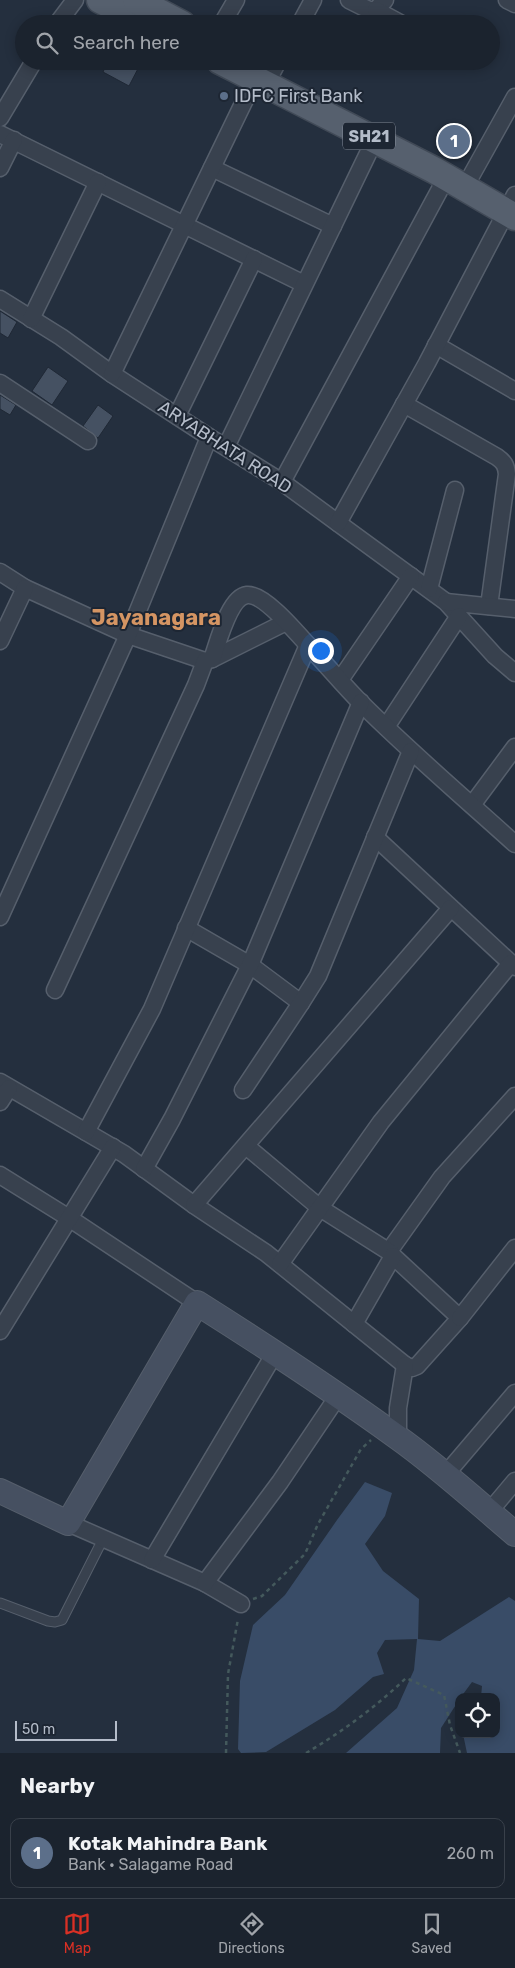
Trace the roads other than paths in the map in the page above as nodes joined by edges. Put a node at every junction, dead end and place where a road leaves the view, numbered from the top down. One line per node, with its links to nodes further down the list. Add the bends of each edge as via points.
1 (75, 0): 10 (street)
2 (100, 0): 11 (main road)
3 (136, 0): 12 (main road)
4 (236, 0): 13 (street)
5 (313, 0): 14 (street)
6 (349, 0): 9 (street, via 369,10)
7 (507, 0): 8 (street)
8 (515, 4)
9 (380, 5): 15 (street)
10 (64, 15)
11 (129, 15)
12 (165, 15)
13 (227, 15)
14 (305, 15)
15 (392, 15)
16 (29, 70): 19 (street)
17 (265, 71): 21 (main road, SH21); 23 (street); 24 (main road, via 428,149)
18 (515, 97): 24 (street)
19 (0, 118)
20 (7, 137): 22 (street); 26 (street)
21 (375, 139): 25 (main road, SH21); 29 (street)
22 (0, 168)
23 (212, 168): 28 (street); 29 (street)
24 (471, 176): 27 (main road)
25 (446, 178): 27 (main road, SH21); 43 (street)
26 (98, 182): 28 (street); 33 (street)
27 (513, 205): 34 (street)
28 (184, 224): 30 (street); 35 (street)
29 (334, 226): 31 (street)
30 (254, 259): 31 (street); 39 (street)
31 (304, 284): 42 (street)
32 (0, 299): 33 (street, ARYABHATA ROAD)
33 (31, 319): 35 (street, ARYABHATA ROAD)
34 (436, 345): 37 (street); 38 (street)
35 (112, 374): 39 (street, ARYABHATA ROAD)
36 (0, 383): 41 (street)
37 (515, 391)
38 (404, 404): 45 (street); 51 (street, via 497,457 506,467)
39 (177, 416): 40 (street, ARYABHATA ROAD)
40 (209, 437): 42 (street, ARYABHATA ROAD); 55 (street)
41 (88, 440)
42 (226, 447): 43 (street, ARYABHATA ROAD)
43 (282, 482): 45 (street, ARYABHATA ROAD)
44 (455, 490): 49 (street)
45 (338, 523): 47 (street, ARYABHATA ROAD)
46 (0, 572): 48 (street)
47 (411, 576): 49 (street, ARYABHATA ROAD); 60 (street)
48 (25, 588): 55 (street); 56 (street)
49 (429, 589): 50 (street, ARYABHATA ROAD)
50 (446, 602): 51 (street); 53 (street, ARYABHATA ROAD)
51 (489, 606): 52 (street)
52 (515, 609)
53 (459, 616): 59 (street, ARYABHATA ROAD); 62 (street)
54 (286, 622): 57 (street); 58 (street); 58 (street, via 260,598 244,595 230,609)
55 (128, 635): 58 (street); 69 (street)
56 (0, 641)
57 (308, 645): 60 (street); 70 (street)
58 (208, 660): 73 (street)
59 (515, 673)
60 (340, 680): 61 (street)
61 (361, 702): 62 (street); 71 (street)
62 (386, 727): 64 (street)
63 (515, 747): 65 (street)
64 (411, 751): 65 (street); 66 (street)
65 (472, 805): 67 (street)
66 (375, 837): 68 (street); 74 (street, via 327,956)
67 (515, 844)
68 (451, 908): 72 (street); 80 (street)
69 (0, 917)
70 (186, 928): 71 (street); 79 (street, via 152,1009)
71 (250, 965): 74 (street); 82 (street)
72 (513, 965): 85 (street, via 381,1122)
73 (55, 990)
74 (301, 1003): 76 (street)
75 (4, 1085): 78 (street); 79 (street)
76 (243, 1090)
77 (515, 1096): 88 (street, via 442,1177 395,1243)
78 (0, 1102)
79 (86, 1132): 81 (street)
80 (246, 1146): 84 (street); 85 (street)
81 (113, 1147): 82 (street); 86 (street)
82 (144, 1169): 84 (street)
83 (0, 1175): 86 (street)
84 (194, 1205): 89 (street)
85 (320, 1208): 88 (street); 89 (street)
86 (69, 1218): 90 (street); 93 (street)
87 (515, 1248): 91 (street)
88 (392, 1254): 91 (street); 92 (street)
89 (280, 1264): 92 (street)
90 (197, 1303): 94 (street); 103 (street)
91 (460, 1318): 95 (street, via 417,1366)
92 (354, 1324): 95 (street)
93 (0, 1331)
94 (275, 1353): 97 (street); 106 (street)
95 (405, 1365): 98 (street, via 398,1408)
96 (515, 1392): 99 (street)
97 (338, 1396): 98 (street); 107 (street, via 280,1482)
98 (398, 1437): 99 (street)
99 (446, 1474): 102 (street)
100 (515, 1481): 102 (street)
101 (0, 1491): 103 (street)
102 (489, 1512): 104 (street)
103 (68, 1523): 105 (street)
104 (515, 1534)
105 (103, 1539): 106 (street); 108 (lane, via 62,1620 48,1621)
106 (152, 1560): 107 (street)
107 (205, 1583): 109 (street)
108 (0, 1603)
109 (241, 1604)

